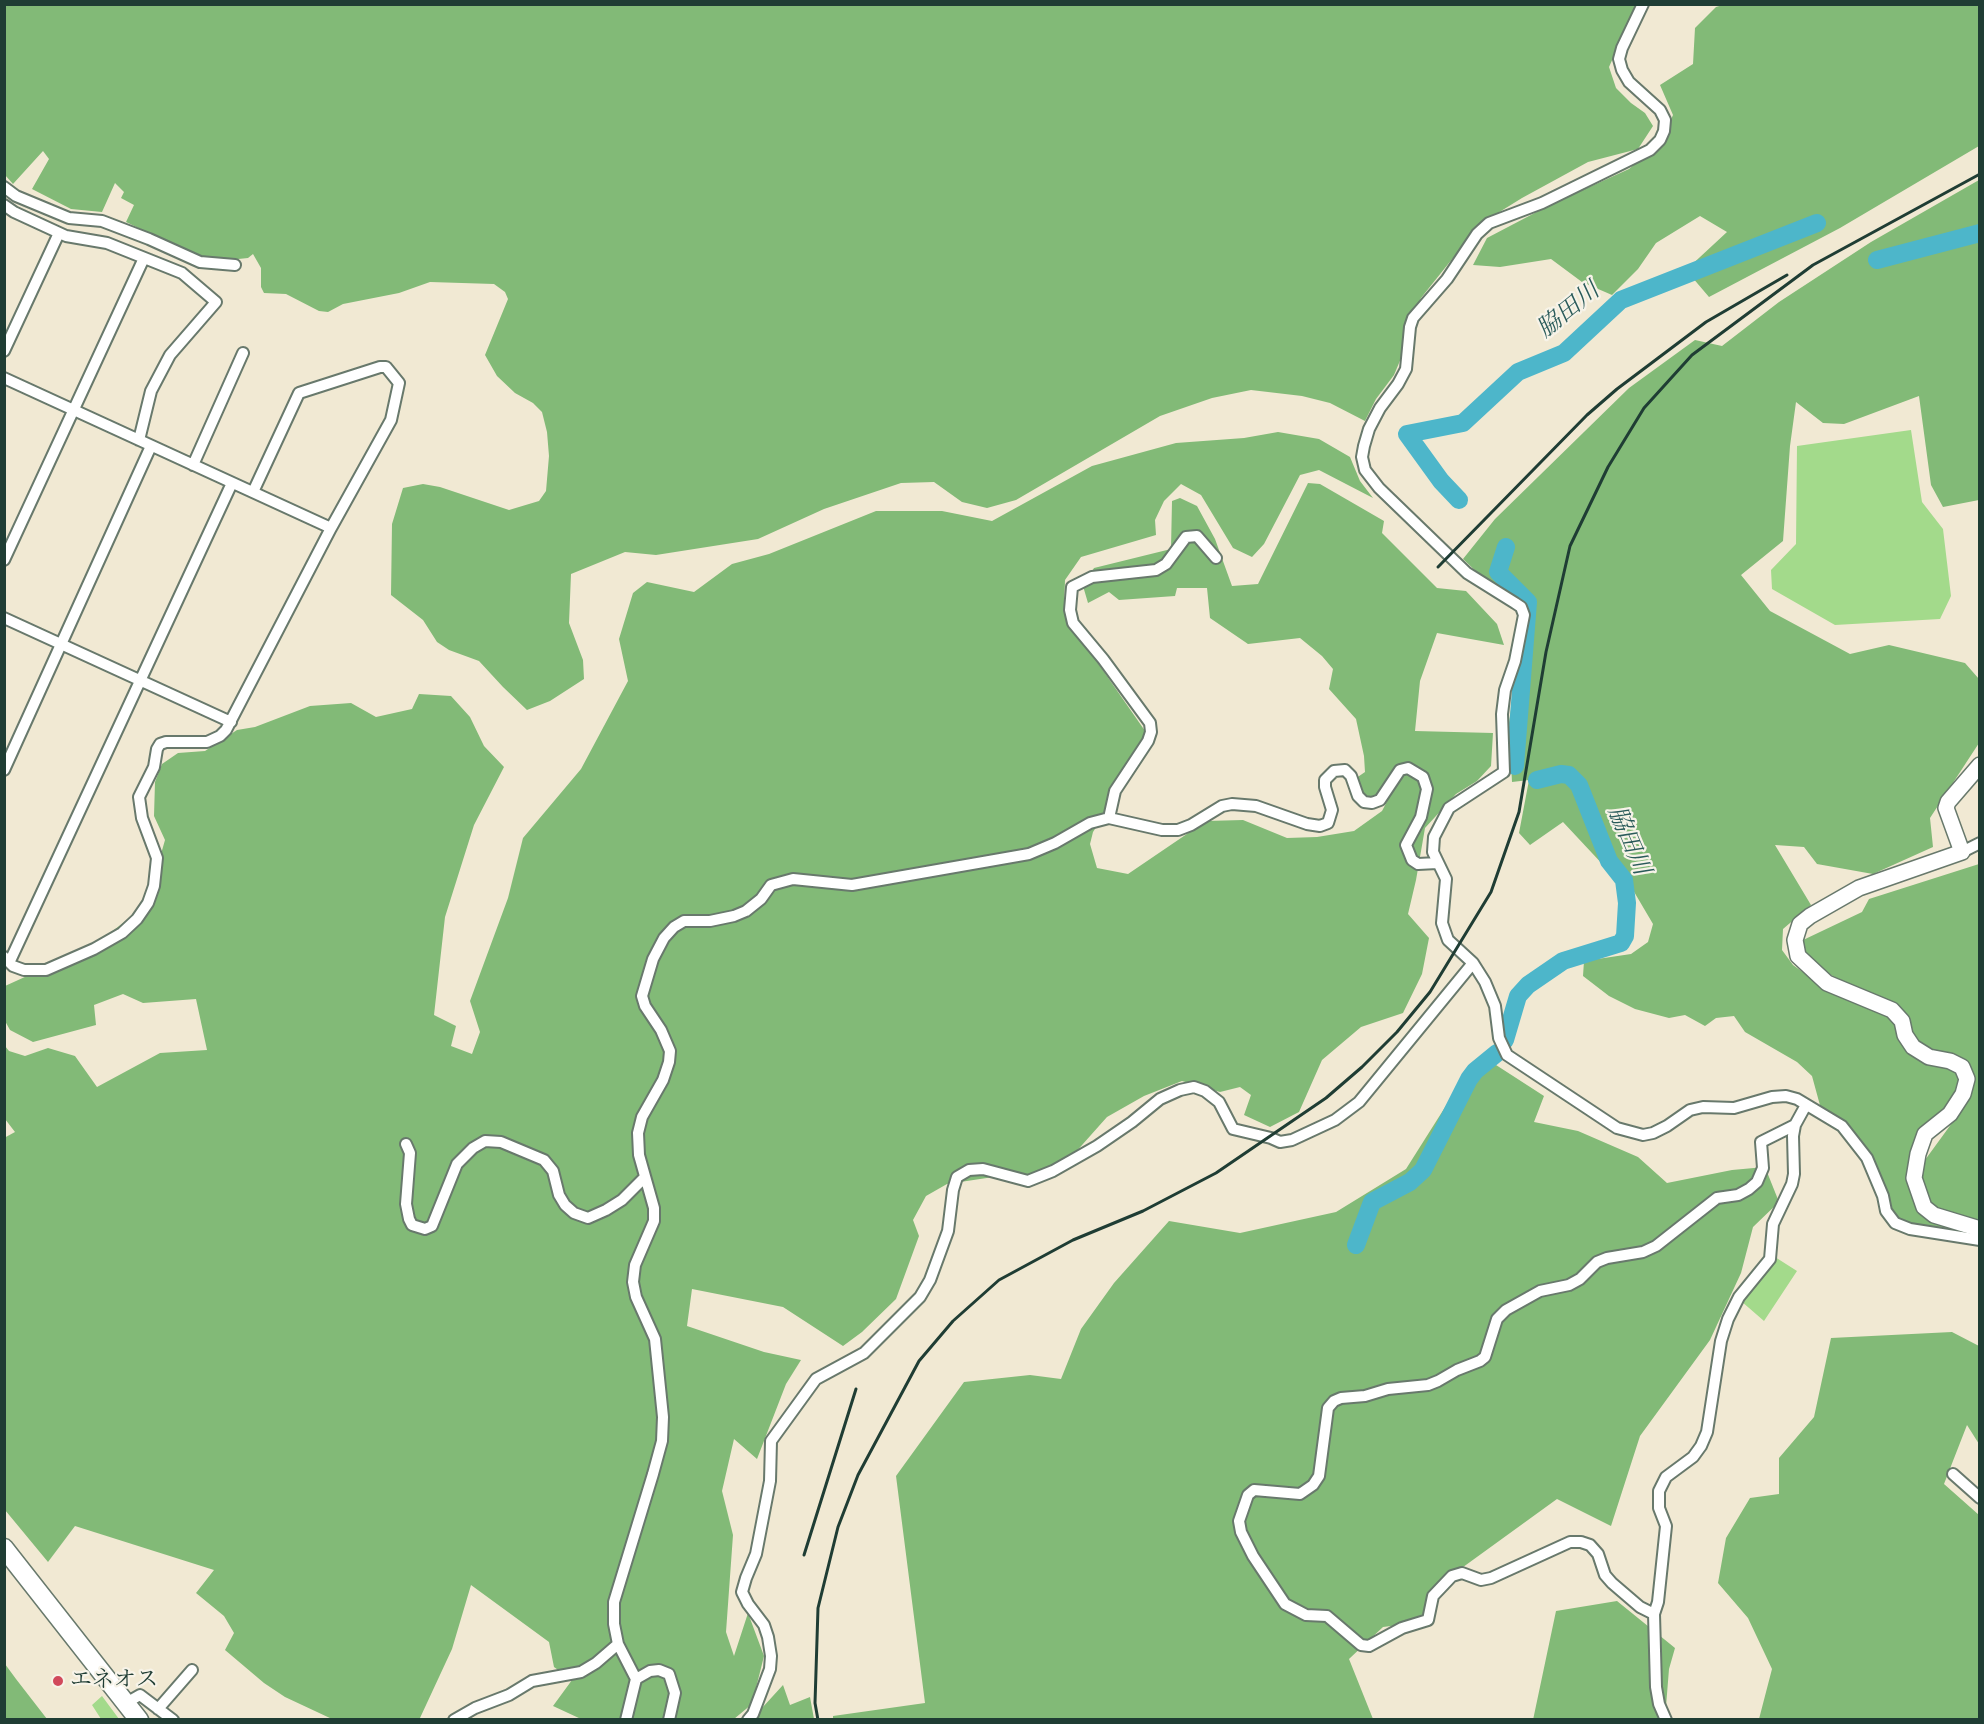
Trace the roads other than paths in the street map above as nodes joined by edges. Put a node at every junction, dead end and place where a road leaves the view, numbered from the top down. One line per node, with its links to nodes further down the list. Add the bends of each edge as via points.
1 (1643, 4): 28 (street, via 1619,59 1629,82 1663,115 1660,140 1650,150 1542,203 1489,223 1477,234 1447,279 1413,318 1406,369 1380,408 1364,446 1365,470 1379,488 1467,573 1521,607 1524,615 1505,690 1504,772 1449,808 1434,837)
2 (4, 187): 6 (street, via 69,218 102,221 200,262)
3 (4, 205): 4 (street)
4 (59, 233): 5 (street, via 107,243); 7 (street)
5 (144, 258): 10 (street); 11 (street, via 182,273 216,302 170,355 151,391)
6 (235, 265)
7 (4, 351)
8 (243, 353): 13 (street)
9 (4, 378): 10 (street)
10 (74, 410): 11 (street); 18 (street)
11 (139, 440): 12 (street)
12 (151, 446): 13 (street); 20 (street)
13 (193, 465): 14 (street)
14 (232, 483): 15 (street); 21 (street)
15 (253, 492): 16 (street); 16 (street, via 299,393 386,367 399,383 391,420)
16 (331, 528): 22 (street)
17 (1216, 558): 25 (street, via 1197,536 1186,537 1166,564 1156,570 1092,577 1072,587 1073,623 1150,723 1148,741 1115,790)
18 (4, 560)
19 (4, 618): 20 (street)
20 (61, 644): 21 (street); 24 (street)
21 (141, 680): 22 (street); 29 (street)
22 (231, 722): 29 (street, via 220,736 207,742 166,742 157,749 154,767 139,797 142,818 157,858 154,886 137,919 94,949 46,970 24,970)
23 (1980, 765): 27 (street, via 1946,807)
24 (4, 770)
25 (1109, 819): 28 (street, via 1178,830 1232,804 1256,806 1320,826 1328,823 1332,810 1325,780 1334,771 1345,770 1358,796 1372,804 1380,800 1400,770 1408,768 1423,777 1427,789 1421,818 1406,845 1408,853 1418,864); 34 (street, via 1090,823 1029,854 852,885 793,879 771,885 761,899 734,916 684,921 674,927 653,959 642,996 670,1051 663,1080 642,1117 638,1133)
26 (1980, 843): 27 (street)
27 (1962, 852): 35 (street, via 1859,888 1800,924 1795,940 1798,956 1827,983 1892,1010 1902,1021 1913,1047 1929,1058 1962,1067 1967,1080 1963,1094 1950,1114 1925,1134 1914,1178 1923,1207 1934,1215)
28 (1437, 863): 30 (street, via 1446,879 1442,923 1448,940)
29 (7, 959)
30 (1473, 963): 31 (street, via 1496,1006 1499,1038 1507,1055 1617,1128 1634,1134 1653,1133 1690,1110 1734,1108 1772,1097 1786,1096); 51 (street, via 1359,1102 1335,1120 1292,1140 1280,1142 1233,1129 1219,1102 1194,1087 1160,1099 1097,1146 1053,1171 1028,1180 983,1169 969,1170 957,1177 948,1231 920,1297 864,1353 816,1379 771,1441 770,1481 756,1554 742,1592 764,1625 770,1669)
31 (1806, 1105): 32 (street); 36 (street, via 1842,1126 1867,1158 1886,1211 1895,1223)
32 (1795, 1125): 40 (street, via 1794,1174 1773,1224 1770,1259 1739,1297 1728,1319 1707,1432 1693,1456 1666,1477 1659,1491 1659,1508 1666,1526); 40 (street, via 1761,1142 1763,1168 1749,1189 1717,1198 1656,1246 1597,1262 1580,1280 1540,1291 1506,1310 1497,1319 1485,1357 1480,1361 1428,1385 1334,1401 1328,1408 1319,1476 1313,1485 1300,1494 1254,1491 1248,1495 1239,1521 1253,1556 1285,1604 1306,1615 1327,1616 1361,1645 1369,1646 1402,1628 1428,1620 1433,1596 1452,1576 1462,1573 1481,1580 1491,1578 1570,1542 1590,1545 1612,1583)
33 (406, 1144): 34 (street, via 410,1153 406,1204 412,1225 425,1229 432,1226 457,1164 485,1141 501,1142 544,1160 553,1171 565,1205 588,1218 622,1200)
34 (645, 1177): 41 (street, via 654,1221 633,1282 655,1339 662,1441 614,1602)
35 (1980, 1229)
36 (1980, 1240)
37 (1953, 1474): 38 (street)
38 (1980, 1498)
39 (4, 1548): 44 (main road)
40 (1654, 1614): 52 (street, via 1656,1687)
41 (618, 1644): 43 (street); 48 (street, via 581,1672 532,1681)
42 (192, 1670): 45 (street)
43 (636, 1679): 49 (street); 50 (street, via 650,1671 669,1674 675,1693)
44 (126, 1703): 45 (street, via 140,1695); 46 (main road)
45 (158, 1709): 47 (street)
46 (139, 1719)
47 (173, 1719)
48 (454, 1719)
49 (626, 1719)
50 (669, 1719)
51 (748, 1719)
52 (1666, 1719)

